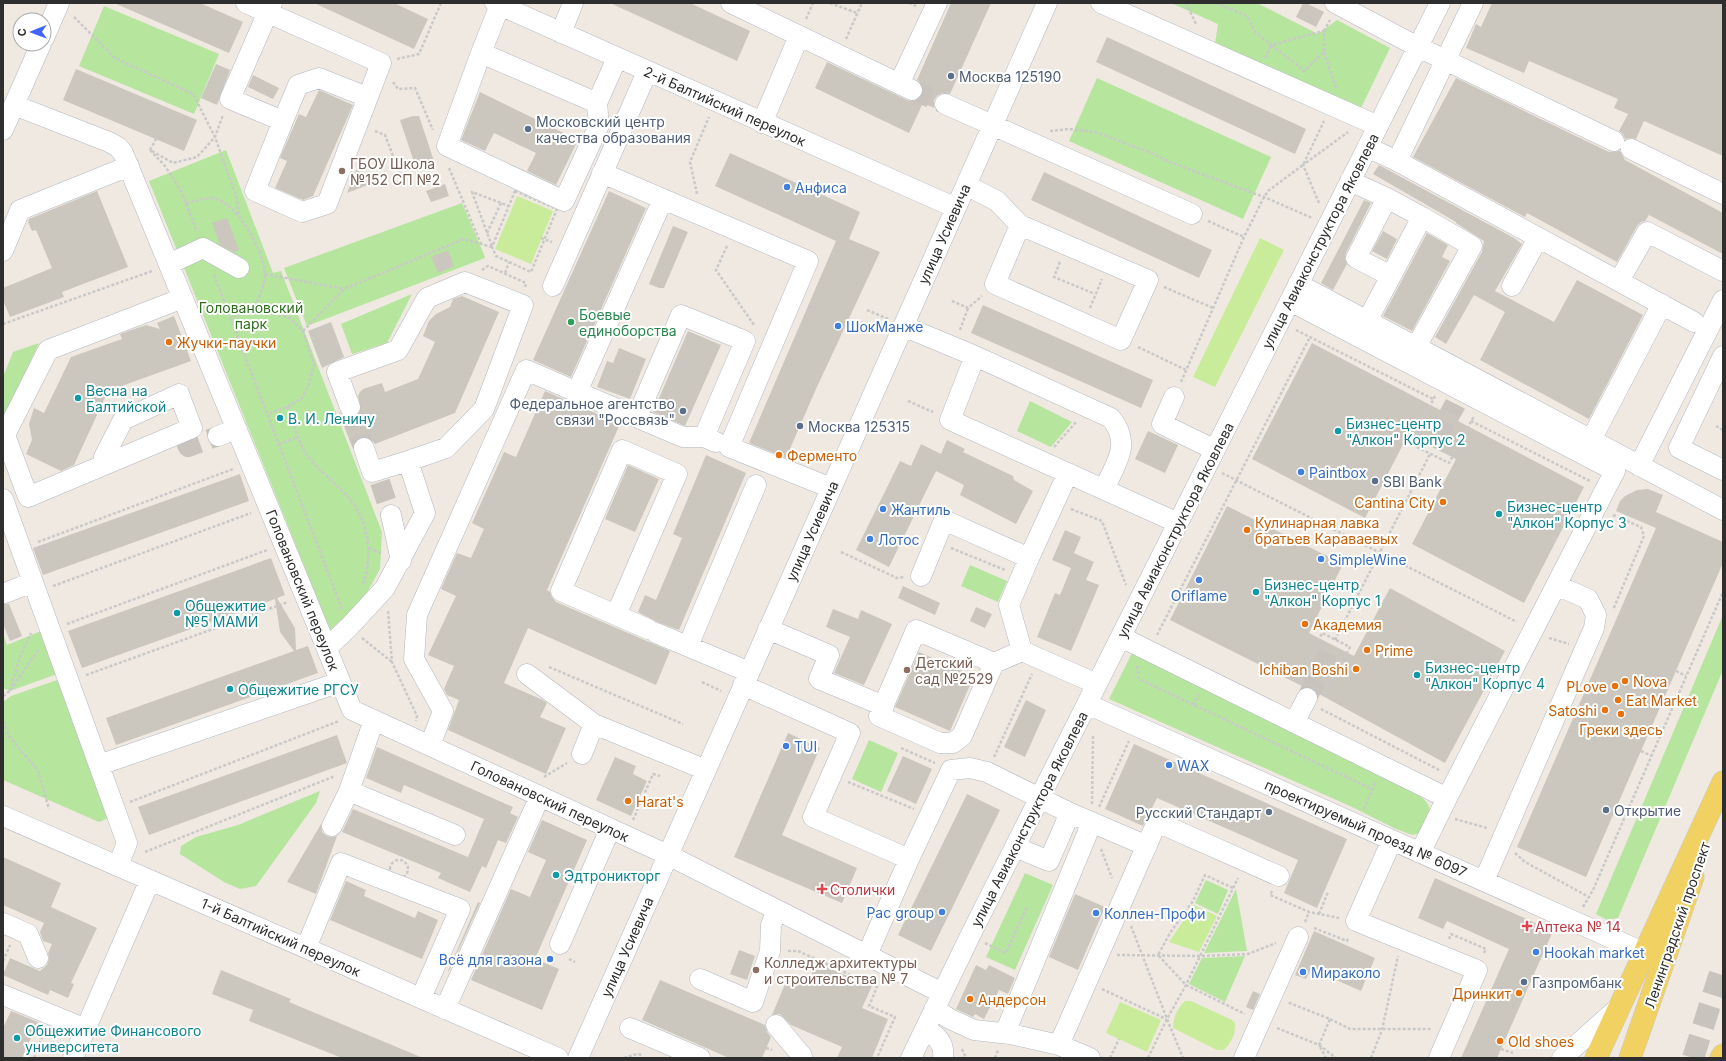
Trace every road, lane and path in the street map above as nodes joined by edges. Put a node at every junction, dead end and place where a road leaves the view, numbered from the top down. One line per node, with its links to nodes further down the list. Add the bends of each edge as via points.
1 (59, 3): 19 (street)
2 (246, 3): 16 (street)
3 (441, 3): 31 (path, via 418,54)
4 (573, 3): 21 (street)
5 (731, 3): 22 (street)
6 (830, 3): 17 (path)
7 (862, 3): 17 (path)
8 (937, 3): 28 (street, via 905,87)
9 (1047, 3): 46 (street, улица Усиевича)
10 (1101, 3): 34 (street)
11 (1216, 3): 23 (path, via 1247,16 1254,32)
12 (1440, 3): 24 (street, улица Авиаконструктора Яковлева)
13 (1473, 3): 30 (street)
14 (498, 4): 21 (street, 2-й Балтийский переулок); 27 (street)
15 (1337, 4): 20 (path); 24 (street)
16 (270, 7): 31 (street); 36 (street)
17 (857, 14): 28 (path)
18 (74, 18): 48 (path, via 115,58 193,94)
19 (52, 19)
20 (1324, 31): 23 (path); 26 (path)
21 (561, 33): 29 (street, 2-й Балтийский переулок)
22 (799, 36): 28 (street); 43 (street)
23 (1272, 45): 32 (path)
24 (1418, 47): 30 (street); 44 (street, улица Авиаконструктора Яковлева)
25 (37, 52): 40 (street)
26 (1324, 52): 32 (path); 41 (path)
27 (481, 53): 38 (street); 38 (street, via 447,146 564,201 599,125)
28 (839, 55)
29 (617, 58): 33 (street, 2-й Балтийский переулок); 38 (street)
30 (1445, 60): 53 (street); 60 (street)
31 (381, 63): 35 (street)
32 (1304, 70): 34 (path)
33 (646, 72): 37 (street, 2-й Балтийский переулок); 56 (street)
34 (1295, 89): 41 (street)
35 (367, 96): 42 (street, via 319,78 298,85); 45 (street)
36 (230, 99): 42 (street); 48 (path)
37 (716, 102): 43 (street, 2-й Балтийский переулок); 69 (path, via 690,162)
38 (597, 103)
39 (945, 104): 46 (street)
40 (14, 105): 47 (street); 55 (street, Головановский переулок, via 110,142 123,153)
41 (1338, 108): 44 (street); 54 (path)
42 (283, 120): 45 (street, via 255,191 302,212 327,204)
43 (762, 123): 66 (street, 2-й Балтийский переулок)
44 (1370, 123): 51 (street, улица Авиаконструктора Яковлева); 54 (path)
45 (357, 124): 57 (path, via 385,135)
46 (992, 126): 50 (street); 59 (street, улица Усиевича)
47 (3, 130)
48 (215, 137): 52 (path, via 197,157 173,163); 68 (path, via 236,196)
49 (156, 139): 52 (path)
50 (1024, 140): 61 (path, via 1042,132 1069,129 1095,132); 67 (street)
51 (1367, 147): 53 (street); 58 (street, улица Авиаконструктора Яковлева)
52 (150, 150): 79 (path, via 165,166 181,190)
53 (1397, 161): 76 (street)
54 (1303, 165): 61 (path, via 1268,191); 71 (path)
55 (128, 166): 80 (street, via 20,210); 83 (street, Головановский переулок)
56 (602, 173): 63 (street); 94 (street)
57 (402, 179)
58 (1350, 181): 62 (street); 71 (street, улица Авиаконструктора Яковлева)
59 (966, 185): 66 (street, улица Усиевича); 72 (street, via 997,201)
60 (1723, 194)
61 (1264, 197): 71 (path); 75 (path)
62 (1387, 198): 70 (street); 89 (street, via 1356,258)
63 (663, 199): 69 (street); 121 (street)
64 (501, 203): 65 (path); 74 (path); 74 (path, via 472,192)
65 (509, 206): 78 (path); 81 (path, via 515,191 557,209 531,272)
66 (956, 208): 111 (street, улица Усиевича)
67 (1192, 214): 75 (path)
68 (239, 216)
69 (704, 217): 73 (street)
70 (1422, 217): 89 (street); 116 (street, via 1472,246)
71 (1320, 222): 97 (street, улица Авиаконструктора Яковлева)
72 (1020, 225): 77 (street); 93 (street)
73 (735, 229): 117 (path, via 716,270); 117 (street, via 808,261)
74 (487, 234): 78 (path)
75 (1244, 237): 105 (path)
76 (1538, 238): 91 (street); 95 (street)
77 (1067, 246): 82 (street); 98 (path, via 1054,277)
78 (492, 247): 81 (path, via 496,256); 96 (path, via 464,240)
79 (203, 248): 83 (street); 85 (street); 127 (path)
80 (3, 251)
81 (509, 262): 87 (path)
82 (1108, 263): 90 (street); 98 (path)
83 (169, 264): 99 (street, Головановский переулок); 110 (path)
84 (488, 266): 87 (path)
85 (239, 268)
86 (1723, 271): 91 (street, via 1647,232)
87 (505, 273): 92 (path)
88 (265, 274): 96 (path)
89 (1391, 276): 106 (street)
90 (1148, 280): 105 (path); 114 (street)
91 (1619, 281): 102 (street)
92 (526, 283)
93 (995, 284): 103 (path); 109 (street)
94 (553, 286)
95 (1512, 286)
96 (344, 289): 112 (path)
97 (1294, 293): 106 (street); 107 (street, улица Авиаконструктора Яковлева); 168 (street, via 1458,397 1615,471)
98 (1095, 294): 109 (path)
99 (183, 298): 131 (street, Головановский переулок); 145 (street, via 48,350 6,435 28,497)
100 (1723, 300): 146 (street)
101 (952, 301): 103 (path)
102 (1662, 304): 108 (street); 136 (street)
103 (968, 308): 115 (path)
104 (254, 309): 112 (path, via 290,318)
105 (1213, 309): 120 (path)
106 (1367, 321): 116 (street)
107 (1279, 322): 113 (path); 140 (street, улица Авиаконструктора Яковлева)
108 (1694, 322)
109 (1084, 323): 114 (street)
110 (3, 324)
111 (903, 326): 115 (street); 152 (street, улица Усиевича)
112 (303, 331): 124 (path, via 314,365 302,398)
113 (1310, 337): 141 (path, via 1434,399 1411,444); 149 (path)
114 (1121, 340): 120 (path)
115 (953, 347): 118 (street)
116 (1416, 347): 136 (street)
117 (771, 350): 138 (street)
118 (975, 356): 126 (street); 129 (street)
119 (1723, 356): 147 (street, via 1679,448)
120 (1186, 370): 122 (path)
121 (577, 392): 128 (street); 216 (street, via 526,370 417,615 414,659 442,711)
122 (1174, 397): 140 (street, via 1162,424)
123 (908, 401): 129 (path)
124 (288, 407): 127 (path); 134 (path)
125 (350, 407): 142 (street, via 337,372 398,350 427,298 465,282 523,305 484,409 446,448)
126 (1088, 408): 144 (path); 153 (street, via 1111,418 1120,432 1122,451)
127 (268, 414): 137 (path)
128 (637, 417): 135 (street, via 683,437); 135 (street, via 681,315 745,342)
129 (950, 420): 144 (street)
130 (1716, 426): 132 (path)
131 (237, 429): 133 (street); 143 (street, Головановский переулок)
132 (1723, 430)
133 (218, 436)
134 (299, 437): 137 (path); 170 (path, via 306,454 350,498 366,531 369,548 368,571)
135 (704, 437): 138 (street)
136 (1591, 440): 146 (street)
137 (279, 444): 174 (path, via 344,613)
138 (729, 447): 152 (street)
139 (364, 448): 142 (street, via 372,472)
140 (1215, 450): 159 (street, улица Авиаконструктора Яковлева)
141 (1430, 454): 150 (path, via 1449,463 1472,421); 164 (path)
142 (408, 461): 165 (street, via 425,513)
143 (251, 462): 156 (street, Головановский переулок); 160 (path)
144 (1042, 462): 148 (street)
145 (106, 464)
146 (1639, 466): 157 (street)
147 (1723, 470)
148 (1068, 473): 153 (street); 155 (street)
149 (1236, 481): 164 (path); 180 (path)
150 (1594, 483)
151 (756, 485): 184 (street)
152 (831, 488): 179 (street, улица Усиевича)
153 (1104, 489): 159 (street)
154 (3, 498): 175 (street)
155 (1054, 502): 166 (street); 169 (path, via 1102,522)
156 (268, 505): 162 (street, Головановский переулок); 175 (path)
157 (1723, 510)
158 (391, 515): 165 (street)
159 (1178, 523): 182 (street, улица Авиаконструктора Яковлева)
160 (48, 538)
161 (935, 542): 166 (path); 166 (street, via 944,520); 167 (street)
162 (284, 544): 173 (street, Головановский переулок); 175 (path)
163 (841, 552): 167 (path, via 897,578)
164 (1380, 553): 177 (path); 183 (path)
165 (401, 561): 178 (street, via 385,588)
166 (1025, 567): 187 (street, via 1009,605)
167 (921, 576)
168 (1556, 585): 235 (street); 258 (street, via 1588,599 1594,609 1596,623)
169 (1127, 587)
170 (360, 591)
171 (1723, 592): 194 (path)
172 (5, 593): 175 (street)
173 (305, 595): 186 (street, Головановский переулок); 196 (path)
174 (348, 607)
175 (48, 612): 196 (street); 202 (path, via 37,651); 202 (path, via 36,617)
176 (616, 615): 176 (street, via 561,591 622,450 677,474); 184 (street)
177 (1521, 624)
178 (349, 627): 186 (street); 188 (path)
179 (768, 629): 195 (street, улица Усиевича); 206 (street, via 829,655 819,679)
180 (1156, 638)
181 (1548, 638): 185 (path)
182 (1128, 640): 199 (street, улица Авиаконструктора Яковлева); 211 (street); 231 (path, via 1139,680)
183 (1335, 640): 204 (path, via 1350,647); 204 (path, via 1322,633)
184 (688, 646): 195 (street)
185 (1575, 646)
186 (327, 648): 197 (street, Головановский переулок)
187 (1031, 655): 189 (street); 199 (street); 225 (path)
188 (392, 662)
189 (994, 663): 206 (street, via 916,630); 206 (street, via 962,736 953,743 940,743 879,716)
190 (546, 665): 213 (path)
191 (1669, 668): 198 (path)
192 (1676, 671): 194 (path)
193 (527, 674): 212 (street)
194 (1686, 676): 220 (path)
195 (746, 679): 223 (street, улица Усиевича); 227 (street, via 850,733)
196 (69, 681): 221 (street)
197 (340, 682): 207 (street, Головановский переулок); 221 (street)
198 (1655, 682)
199 (1097, 684): 205 (street, улица Авиаконструктора Яковлева)
200 (1645, 686): 201 (path, via 1643,691 1621,681)
201 (1619, 687): 208 (path, via 1609,710); 208 (path, via 1638,695 1628,718)
202 (10, 691): 203 (path)
203 (3, 696)
204 (1312, 697): 211 (street); 226 (path)
205 (1087, 704): 214 (street, проектируемый проезд № 6097); 236 (street, улица Авиаконструктора Яковлева)
206 (884, 706)
207 (352, 710): 209 (street, Головановский переулок); 237 (path, via 337,723)
208 (1615, 713): 215 (path, via 1613,718 1626,724)
209 (374, 720): 216 (street, Головановский переулок); 222 (street)
210 (3, 722): 238 (path, via 9,736 38,771)
211 (1294, 723): 235 (street)
212 (594, 724): 219 (street); 223 (street)
213 (683, 724)
214 (1136, 726): 243 (path); 247 (street, проектируемый проезд № 6097)
215 (1624, 729)
216 (430, 746): 234 (street, Головановский переулок)
217 (897, 746): 224 (path)
218 (1641, 751): 220 (path)
219 (582, 754): 229 (path)
220 (1652, 756): 263 (path, via 1593,890)
221 (100, 765): 237 (street)
222 (356, 767): 232 (street); 250 (path)
223 (706, 770): 252 (street, улица Усиевича)
224 (951, 770): 225 (street, via 970,768); 240 (street)
225 (987, 772): 236 (street)
226 (1445, 774)
227 (831, 775): 240 (path); 253 (street, via 813,817)
228 (660, 776): 242 (path, via 653,774 633,819)
229 (546, 778)
230 (1723, 782): 273 (main road)
231 (1372, 789)
232 (349, 791): 244 (street); 246 (street)
233 (1723, 793): 322 (main road, Ленинградский проспект)
234 (540, 796): 245 (street, Головановский переулок); 286 (street)
235 (1447, 798): 251 (street)
236 (1040, 799): 239 (street); 249 (street, улица Авиаконструктора Яковлева)
237 (115, 807): 255 (street, via 127,843)
238 (49, 808)
239 (1070, 813): 243 (street); 249 (street, via 1049,862)
240 (930, 815): 253 (street)
241 (3, 816): 255 (street, 1-й Балтийский переулок)
242 (639, 822)
243 (1092, 822): 248 (street); 295 (street)
244 (332, 826)
245 (610, 829): 252 (street, Головановский переулок); 270 (street)
246 (455, 835)
247 (1392, 840): 251 (street, проектируемый проезд № 6097); 265 (street)
248 (1147, 846): 254 (street, via 1157,822); 275 (street)
249 (1016, 847): 267 (street, улица Авиаконструктора Яковлева)
250 (145, 852)
251 (1420, 853): 258 (street, проектируемый проезд № 6097)
252 (668, 855): 262 (street, Головановский переулок); 306 (street, улица Усиевича)
253 (908, 859): 274 (street)
254 (1246, 861): 256 (street); 259 (path)
255 (118, 866): 257 (street, 1-й Балтийский переулок)
256 (1279, 876): 264 (path, via 1270,895)
257 (150, 880): 271 (street, 1-й Балтийский переулок); 291 (street)
258 (1484, 881): 273 (street, проектируемый проезд № 6097)
259 (1233, 888): 276 (path, via 1205,875 1193,901); 277 (path)
260 (1328, 892): 264 (path)
261 (1027, 908): 267 (path, via 1006,953)
262 (777, 910): 274 (street, Головановский переулок); 284 (street, via 771,925 770,951)
263 (1580, 912)
264 (1319, 914): 265 (path)
265 (1356, 921): 268 (path, via 1347,941 1314,928); 269 (street)
266 (3, 923): 278 (street, via 28,934)
267 (970, 936): 283 (street, улица Авиаконструктора Яковлева)
268 (1298, 937): 277 (path, via 1277,942 1248,954); 315 (street)
269 (1402, 940): 293 (street, via 1477,970); 294 (path)
270 (560, 944)
271 (306, 948): 282 (street, 1-й Балтийский переулок); 282 (street, via 340,862 460,909)
272 (798, 951): 309 (path, via 877,987 869,1006 895,1017)
273 (1645, 953): 285 (main road)
274 (866, 955): 283 (street, Головановский переулок)
275 (1099, 955): 276 (path); 280 (street)
276 (1158, 955): 277 (path)
277 (1200, 956): 288 (path)
278 (38, 958)
279 (700, 979): 284 (street)
280 (1087, 982): 288 (path); 297 (street)
281 (3, 994): 287 (street)
282 (420, 998): 286 (street, 1-й Балтийский переулок)
283 (938, 1001): 292 (street, улица Авиаконструктора Яковлева); 295 (street, Головановский переулок, via 950,1019 974,1030)
284 (753, 1002): 302 (street)
285 (1620, 1007): 320 (street); 321 (main road)
286 (446, 1009): 305 (street, 1-й Балтийский переулок)
287 (52, 1015): 291 (street); 303 (path)
288 (1167, 1019): 314 (path)
289 (1330, 1019): 294 (path, via 1350,1029)
290 (630, 1028): 308 (street)
291 (86, 1029): 304 (street)
292 (925, 1029): 310 (street, улица Авиаконструктора Яковлева); 311 (street, via 939,1039 944,1051)
293 (1452, 1029): 294 (path); 319 (street)
294 (1382, 1030): 318 (path)
295 (1005, 1033): 297 (street, Головановский переулок)
296 (1119, 1039): 313 (path)
297 (1059, 1045): 312 (street, Головановский переулок)
298 (1501, 1049): 299 (path)
299 (1513, 1053)
300 (644, 1055): 307 (path, via 637,1054)
301 (1723, 1055): 323 (main road)
302 (804, 1057)
303 (34, 1058)
304 (73, 1058)
305 (558, 1058)
306 (578, 1058)
307 (624, 1058)
308 (700, 1058)
309 (877, 1058)
310 (911, 1058)
311 (943, 1058)
312 (1090, 1058)
313 (1110, 1058)
314 (1148, 1058)
315 (1244, 1058)
316 (1326, 1058): 317 (path, via 1319,1045)
317 (1336, 1058)
318 (1371, 1058)
319 (1439, 1058)
320 (1562, 1058)
321 (1596, 1058)
322 (1630, 1058)
323 (1721, 1058)

